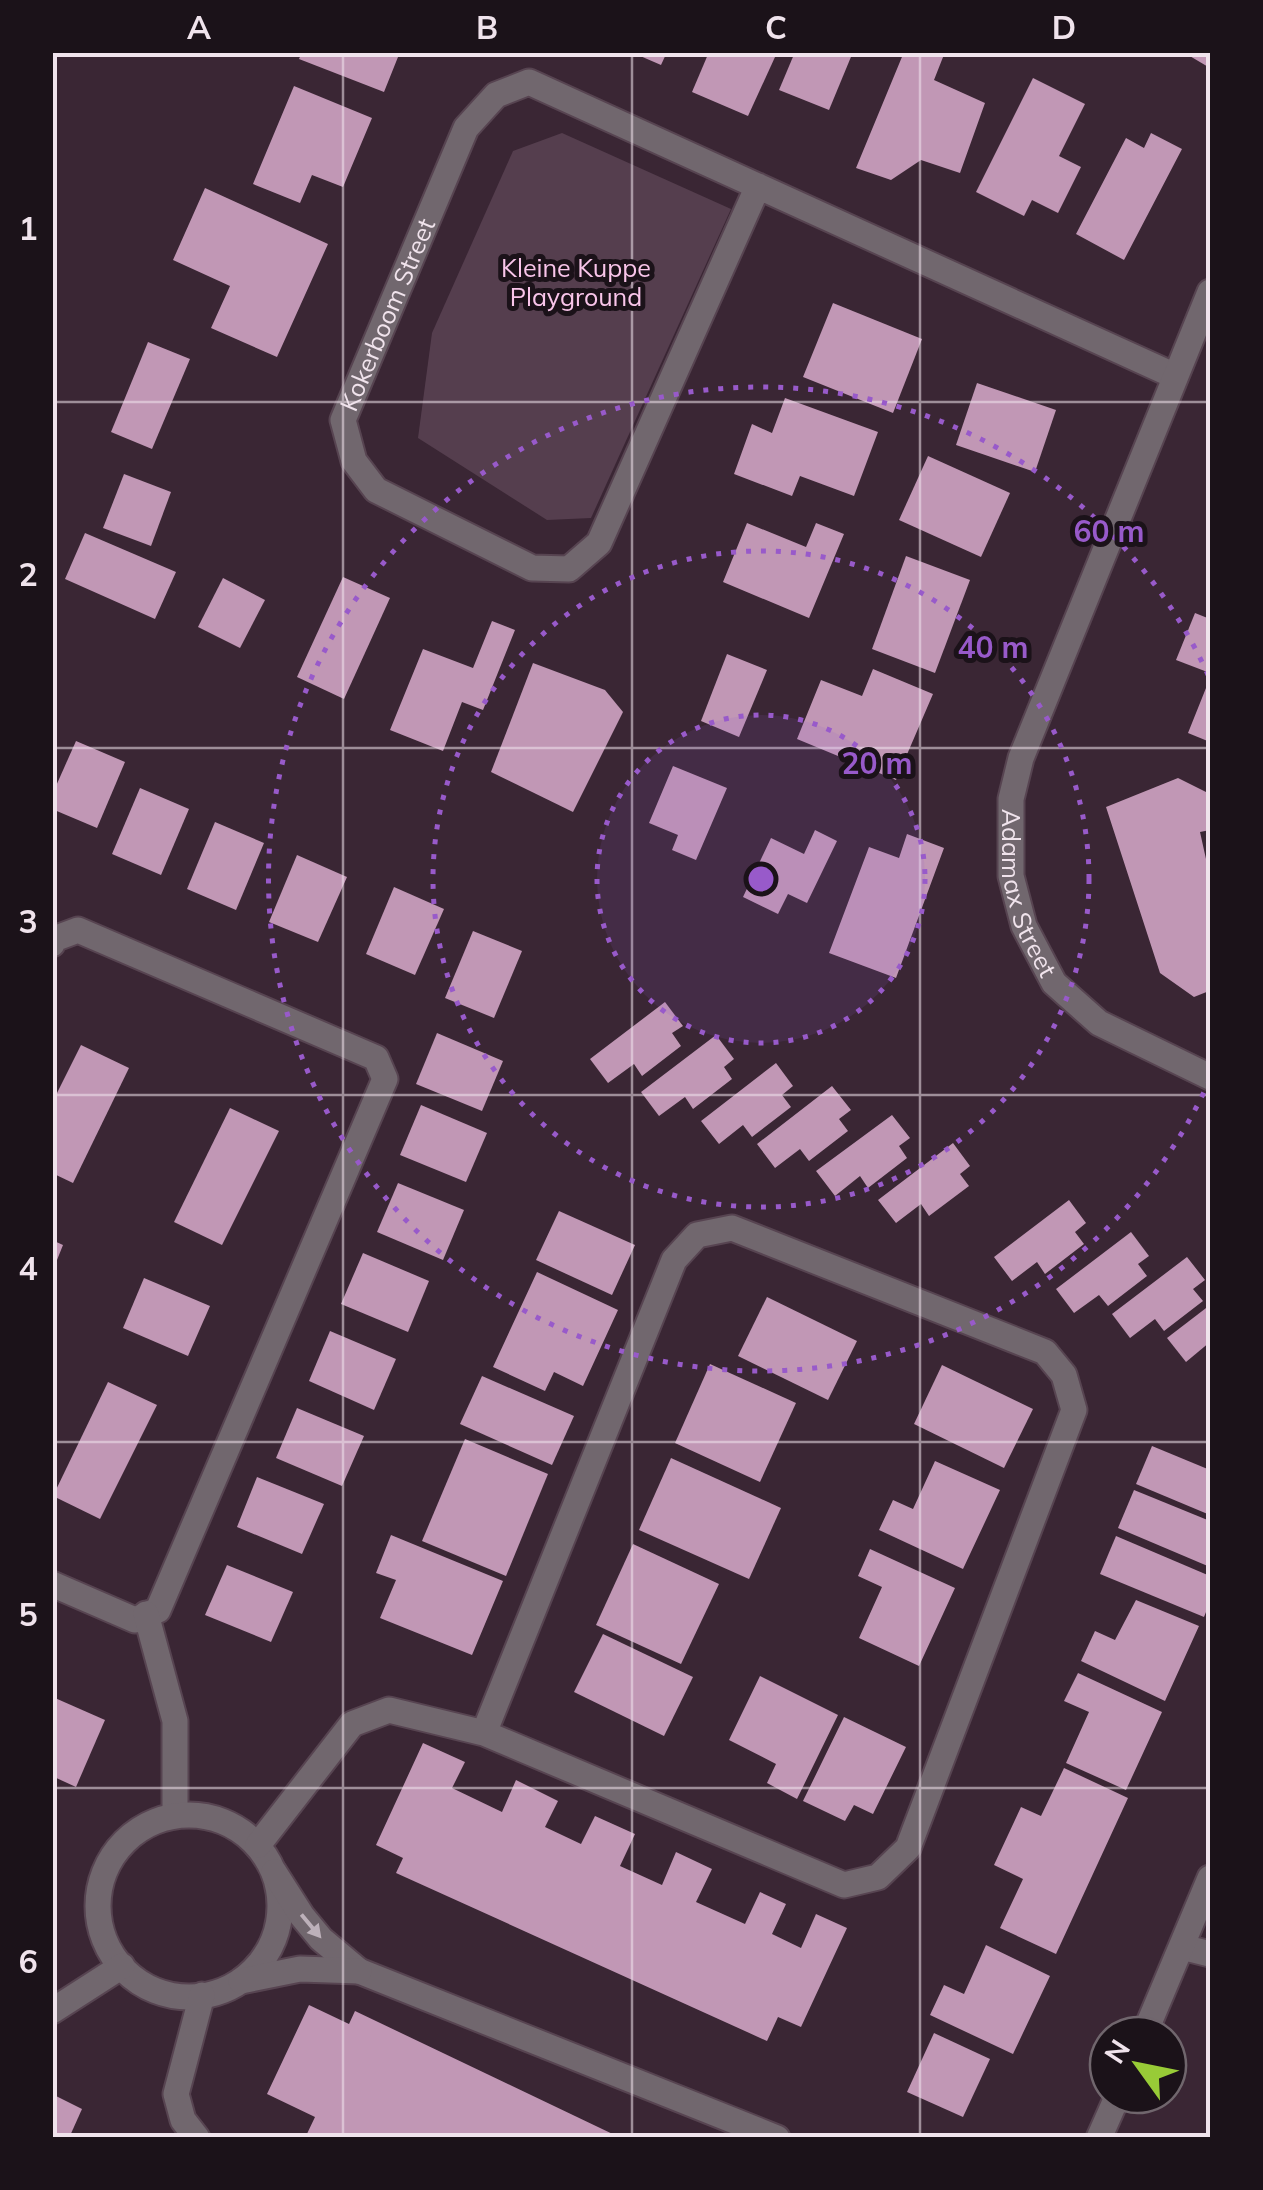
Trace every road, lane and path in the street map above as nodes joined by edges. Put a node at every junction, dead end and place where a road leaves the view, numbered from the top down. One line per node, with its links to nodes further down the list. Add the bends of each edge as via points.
1 (758, 186): 1 (street, Kokerboom Street, via 599,544 569,569 532,568 376,490 354,461 343,420 466,128 496,95 529,82); 3 (street, Kokerboom Street)
2 (1210, 292): 3 (street, Adamax Street)
3 (1174, 376): 5 (street, Adamax Street, via 1021,758 1010,799 1012,876 1024,926 1054,983 1099,1023)
4 (52, 944): 7 (street, via 78,930 376,1058 386,1079 158,1610)
5 (1210, 1077)
6 (52, 1584): 7 (street, via 135,1620)
7 (146, 1614): 9 (street, via 175,1721)
8 (484, 1732): 8 (street, via 844,1885 878,1877 908,1848 1074,1410 1064,1375 1045,1352 732,1228 697,1235 674,1260); 10 (street, via 390,1710 352,1724)
9 (175, 1815): 10 (street, via 235,1826); 15 (street, via 122,1843 106,1868 98,1896 100,1926)
10 (258, 1846): 11 (street)
11 (274, 1872): 16 (street, one-way to 16, via 312,1928); 17 (street, via 277,1932)
12 (1210, 1878): 13 (street)
13 (1182, 1947): 14 (street); 20 (street)
14 (1210, 1954)
15 (122, 1966): 18 (street, via 155,1991); 19 (street)
16 (359, 1971): 17 (street, via 300,1969); 23 (street)
17 (241, 1981): 18 (street)
18 (202, 1995): 22 (street, via 176,2094)
19 (52, 2011)
20 (1153, 2015)
21 (1109, 2115): 24 (street)
22 (197, 2138)
23 (777, 2138)
24 (1099, 2138)

